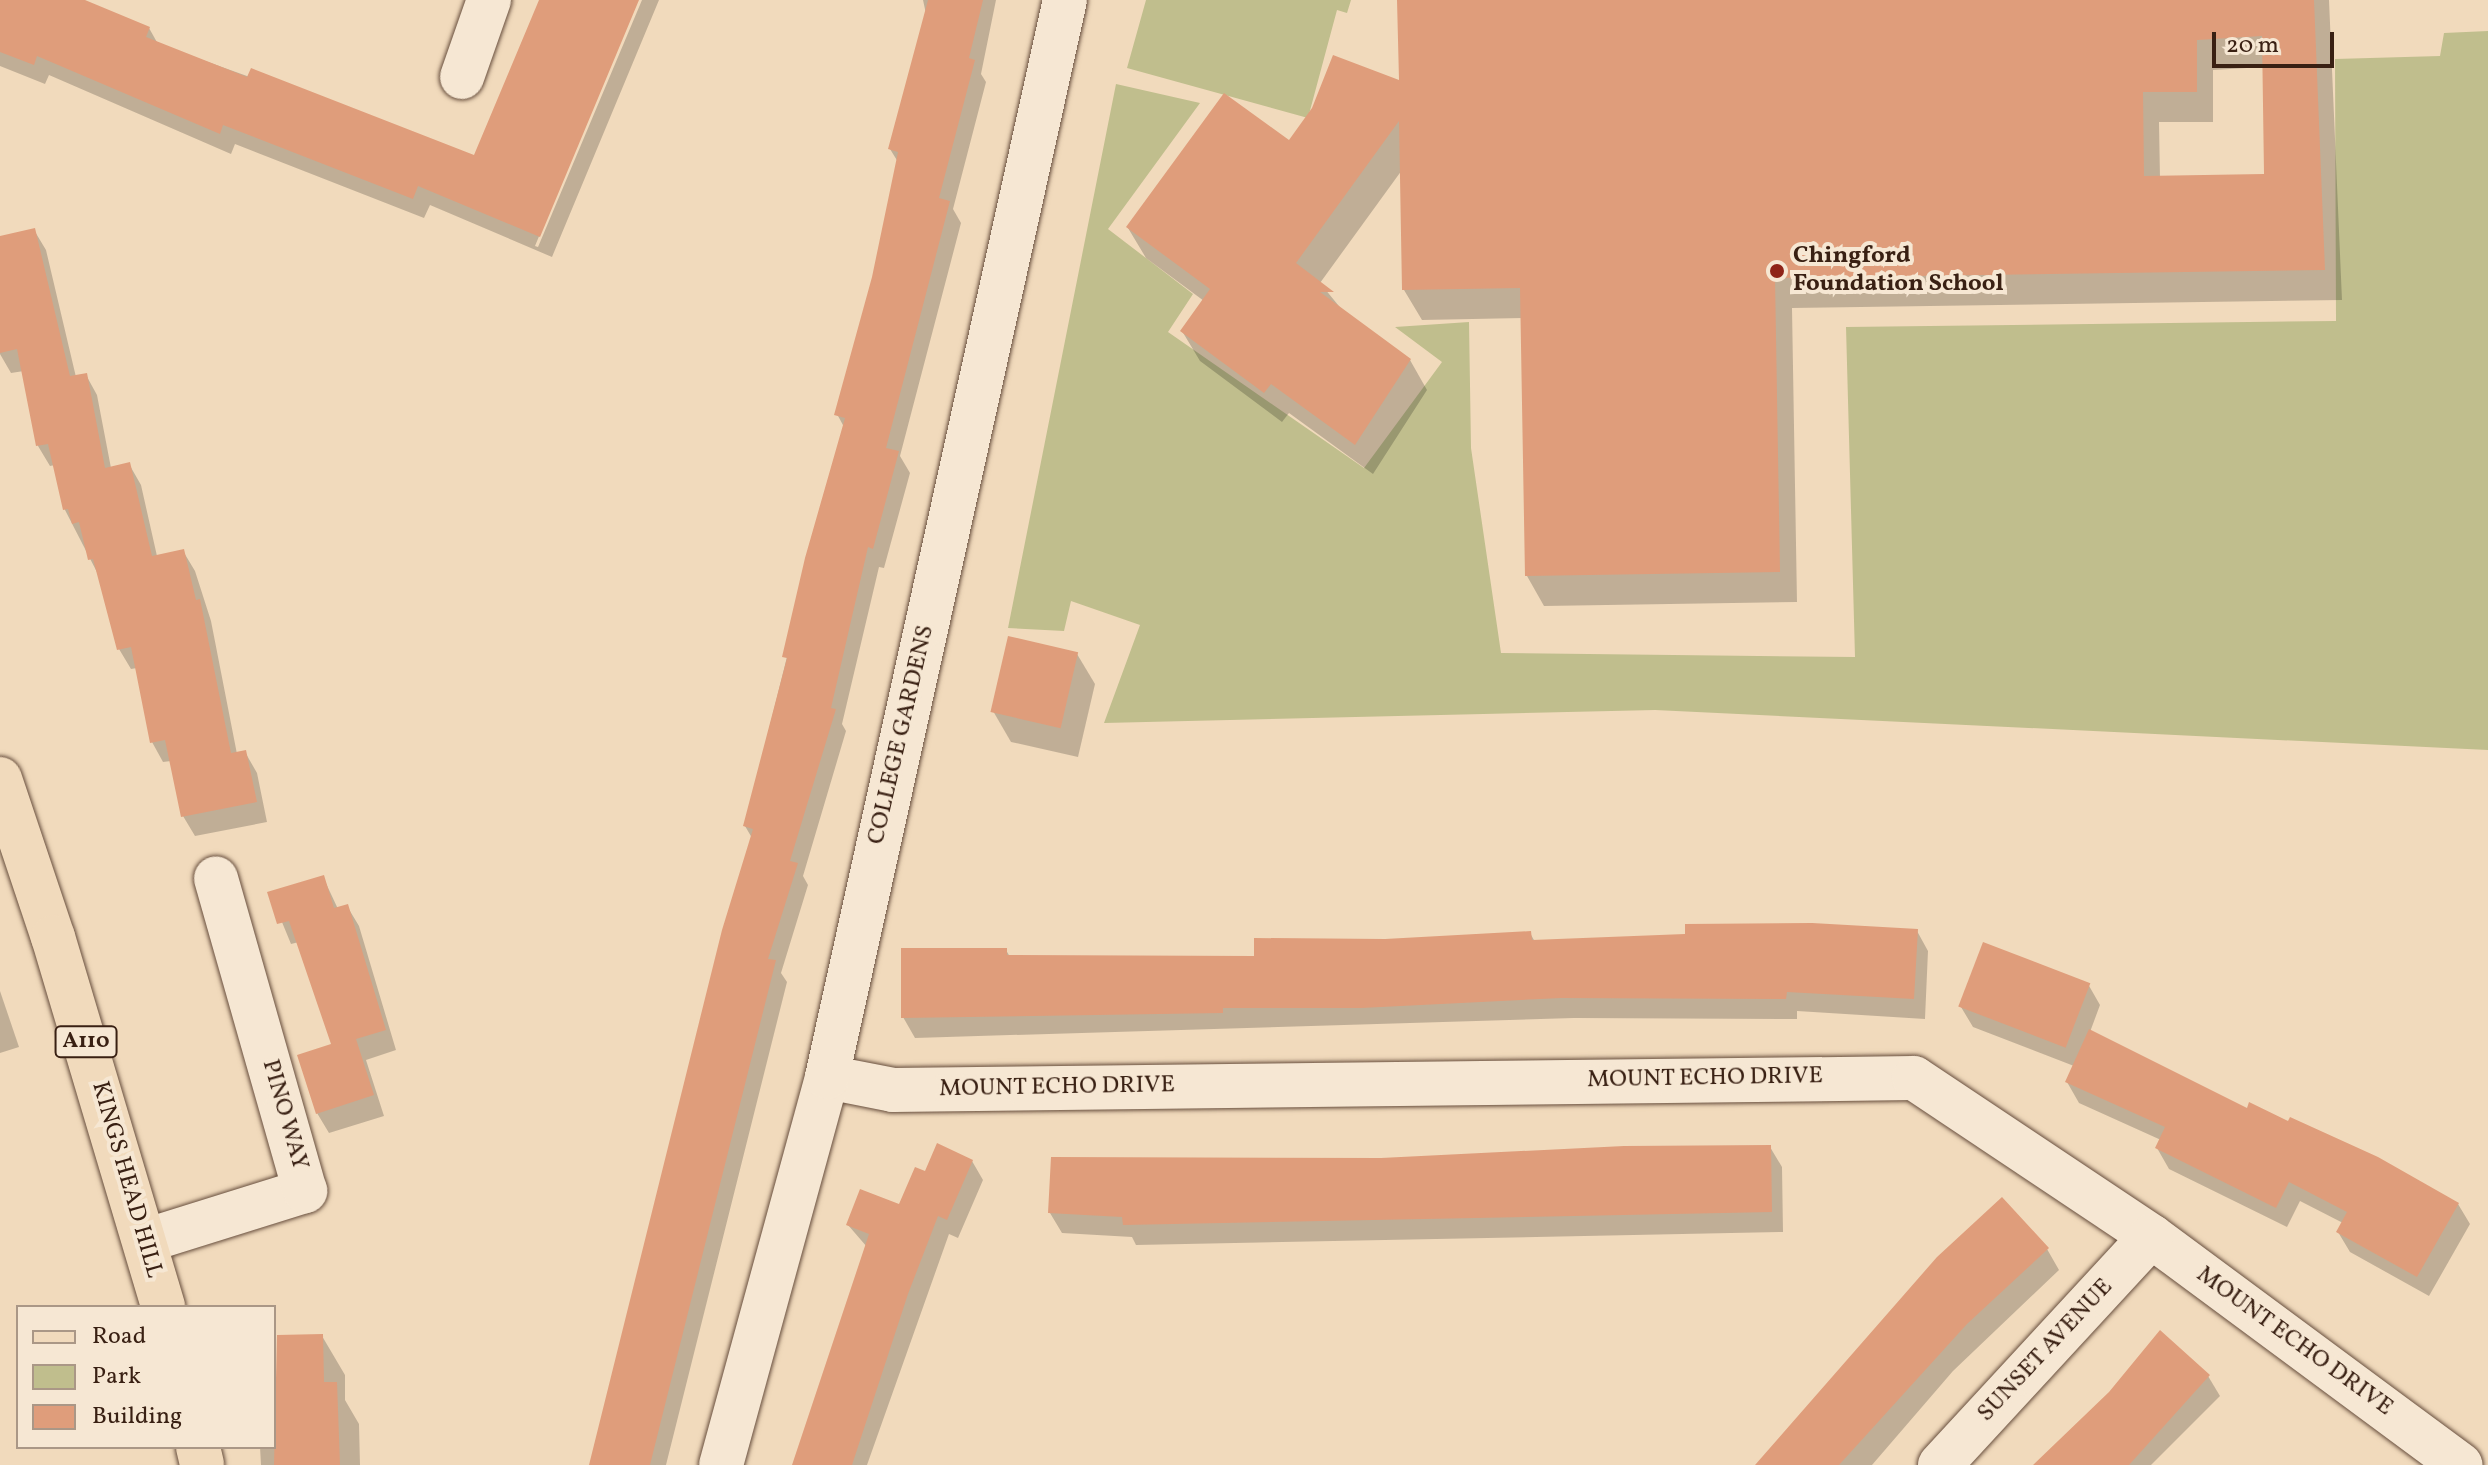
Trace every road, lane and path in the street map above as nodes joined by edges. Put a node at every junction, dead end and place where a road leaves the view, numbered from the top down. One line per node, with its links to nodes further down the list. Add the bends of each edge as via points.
1 (489, 0): 3 (street)
2 (1065, 0): 6 (street, COLLEGE GARDENS)
3 (462, 77)
4 (0, 779): 8 (main road, KINGS HEAD HILL / A110)
5 (216, 878): 8 (street, PINO WAY, via 305,1191)
6 (827, 1077): 7 (street, MOUNT ECHO DRIVE, via 893,1090 1914,1078); 10 (street, COLLEGE GARDENS)
7 (2151, 1236): 11 (street, SUNSET AVENUE); 12 (street, MOUNT ECHO DRIVE)
8 (145, 1241): 9 (main road, KINGS HEAD HILL / A110)
9 (162, 1305)
10 (721, 1465)
11 (1940, 1465)
12 (2461, 1465)

